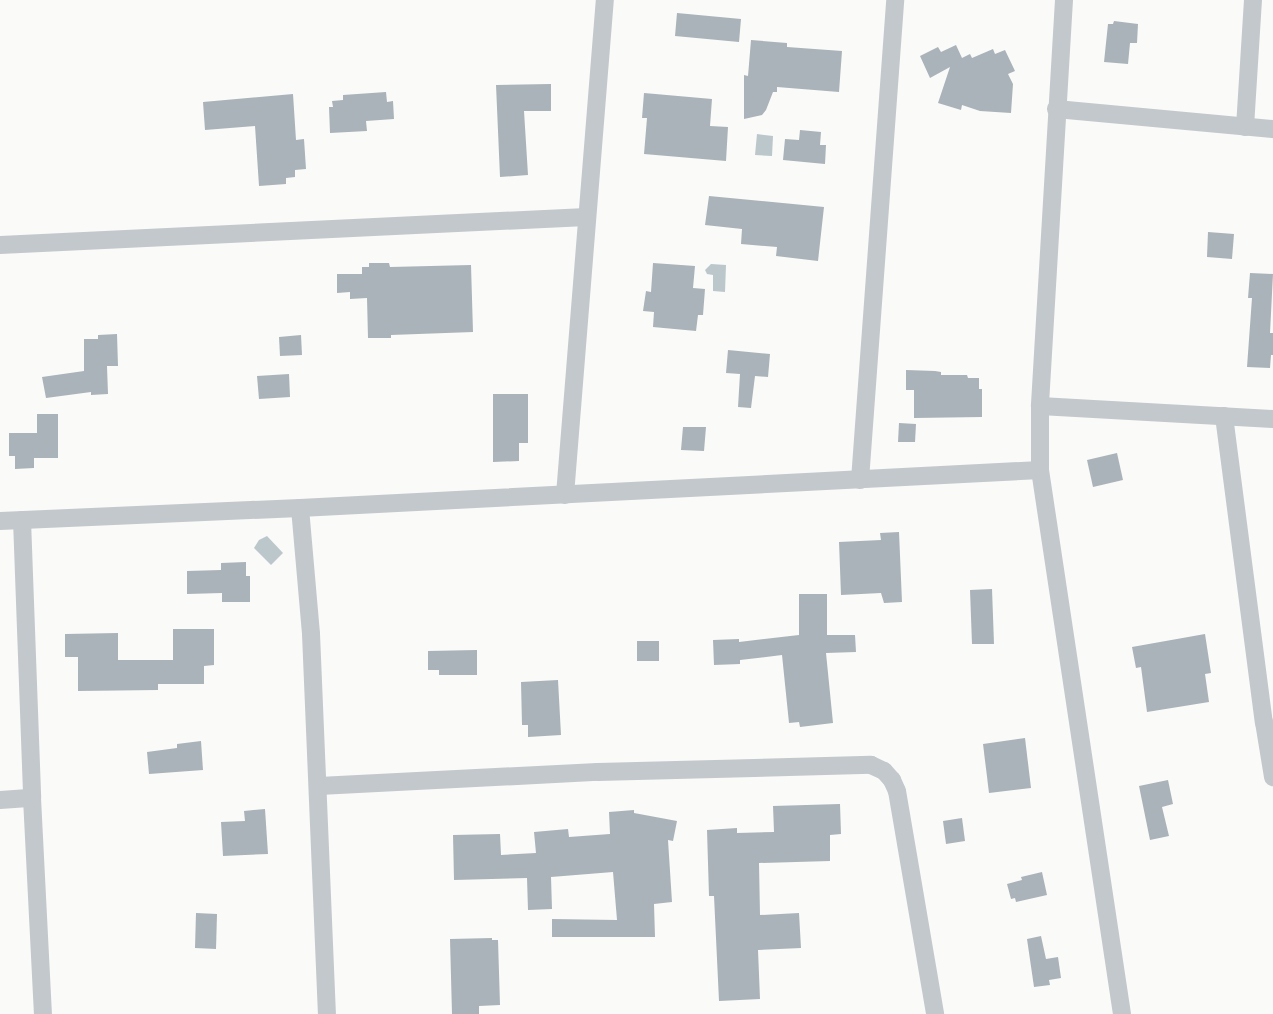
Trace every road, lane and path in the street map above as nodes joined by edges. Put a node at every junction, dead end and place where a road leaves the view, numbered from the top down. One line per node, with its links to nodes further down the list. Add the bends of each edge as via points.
1 (605, 0): 8 (street)
2 (895, 0): 14 (street)
3 (1064, 0): 5 (street)
4 (1253, 0): 6 (street)
5 (1056, 109): 6 (street); 10 (street)
6 (1245, 127): 7 (street)
7 (1273, 129)
8 (586, 217): 9 (street); 15 (street)
9 (0, 245)
10 (1040, 406): 11 (street); 13 (street)
11 (1224, 416): 12 (street); 19 (street)
12 (1273, 419)
13 (1040, 470): 14 (street); 27 (street)
14 (860, 480): 15 (street)
15 (565, 495): 16 (street)
16 (300, 508): 17 (street); 21 (street)
17 (22, 520): 18 (street); 22 (street)
18 (0, 521)
19 (1268, 722): 20 (street)
20 (1273, 777)
21 (319, 786): 25 (street); 26 (street, via 598,772 871,764 884,771 897,791)
22 (32, 798): 23 (street); 24 (street)
23 (0, 800)
24 (44, 1014)
25 (327, 1014)
26 (935, 1014)
27 (1122, 1014)

